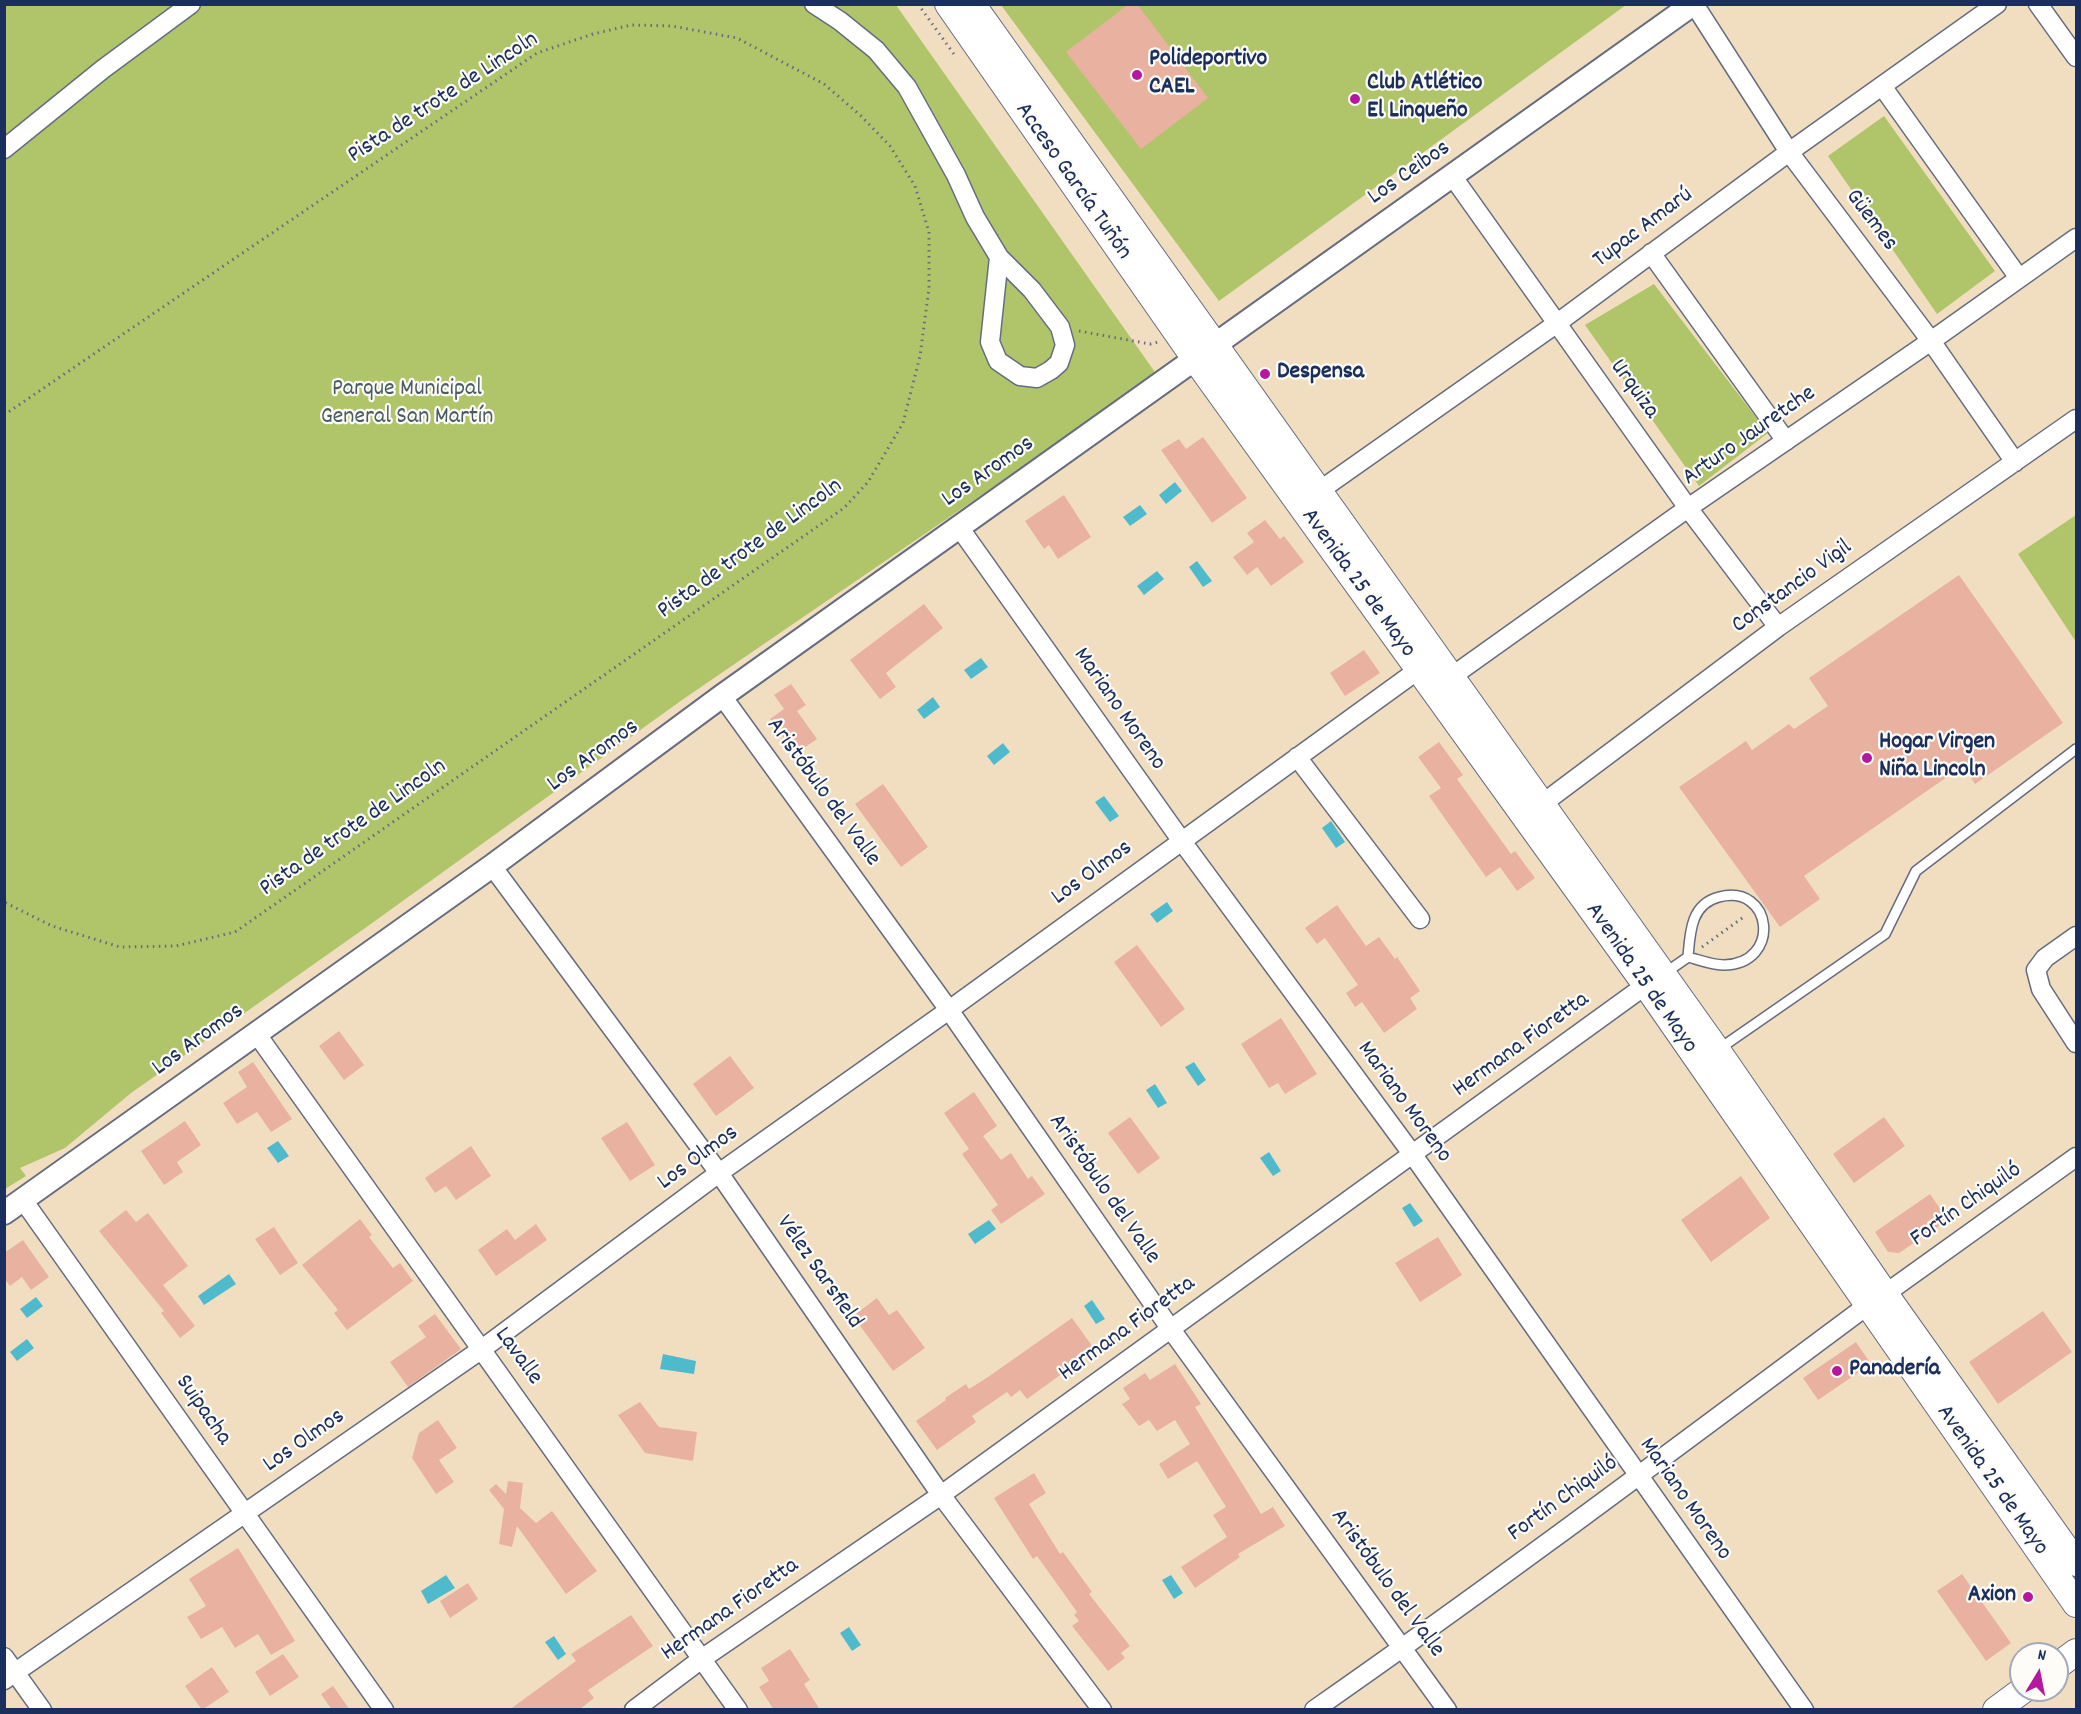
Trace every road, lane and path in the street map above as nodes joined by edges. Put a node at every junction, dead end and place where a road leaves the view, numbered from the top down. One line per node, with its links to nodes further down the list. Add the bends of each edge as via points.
1 (191, 4): 10 (street)
2 (814, 4): 15 (street, via 876,50 908,87)
3 (948, 4): 19 (main road, Acceso García Tuñón)
4 (972, 4): 21 (main road, Acceso García Tuñón)
5 (1693, 4): 11 (street, Güemes); 12 (street, Los Ceibos)
6 (1996, 4): 9 (street, Tupac Amarú)
7 (2038, 4): 8 (street)
8 (2076, 57)
9 (1882, 86): 11 (street, Tupac Amarú); 16 (street)
10 (4, 149)
11 (1789, 152): 14 (street, Tupac Amarú); 20 (street, Güemes)
12 (1453, 177): 17 (street, Urquiza); 21 (street, Los Ceibos)
13 (2076, 238): 16 (street, Arturo Jauretche)
14 (1651, 253): 17 (street, Tupac Amarú); 24 (street)
15 (999, 257): 18 (street, via 1032,290); 18 (street, via 990,342 998,361 1020,376 1037,378 1059,363 1065,345)
16 (2019, 278): 20 (street, Arturo Jauretche)
17 (1556, 324): 26 (street, Tupac Amarú); 27 (street, Urquiza)
18 (1060, 327): 19 (path, via 1150,344)
19 (1177, 332): 21 (main road, Acceso García Tuñón)
20 (1931, 341): 24 (street, Arturo Jauretche); 25 (street, Güemes)
21 (1206, 352): 26 (main road, Avenida 25 de Mayo); 28 (street, Los Aromos); 30 (main road, Avenida 25 de Mayo)
22 (4, 415): 38 (path, Pista de trote de Lincoln, via 537,53 631,25 672,27 737,38 824,84 890,146 915,186 929,232 929,288 920,356 903,423 868,482 844,508 235,932 176,946 120,947 52,926)
23 (2076, 419): 25 (street, Constancio Vigil)
24 (1786, 441): 27 (street, Arturo Jauretche)
25 (2015, 462): 29 (street, Constancio Vigil)
26 (1319, 491): 30 (main road, Avenida 25 de Mayo)
27 (1688, 508): 29 (street, Urquiza); 31 (street, Arturo Jauretche)
28 (959, 527): 32 (street, Los Aromos); 36 (street, Mariano Moreno)
29 (1778, 627): 35 (street, Constancio Vigil)
30 (1427, 663): 31 (main road, Avenida 25 de Mayo); 34 (street, Los Olmos)
31 (1442, 684): 35 (main road, Avenida 25 de Mayo); 43 (main road, Avenida 25 de Mayo)
32 (722, 696): 37 (street, Los Aromos); 44 (street, Aristóbulo del Valle)
33 (2076, 749): 47 (lane, via 1916,871 1886,934)
34 (1297, 756): 36 (street, Los Olmos); 40 (street)
35 (1542, 804): 43 (main road, Avenida 25 de Mayo)
36 (1181, 840): 44 (street, Los Olmos); 48 (street, Mariano Moreno)
37 (492, 866): 45 (street, Los Aromos); 50 (street, Vélez Sarsfield)
38 (4, 902)
39 (1757, 908): 42 (path); 42 (lane, via 1740,896 1728,895 1702,905 1690,932); 42 (lane, via 1764,924 1757,952 1744,961 1726,965)
40 (1420, 919)
41 (2076, 936): 46 (street, via 2045,958 2036,970 2041,989)
42 (1688, 957): 43 (lane)
43 (1654, 979): 47 (main road, Avenida 25 de Mayo); 48 (street, Hermana Fioretta); 52 (main road, Avenida 25 de Mayo)
44 (949, 1010): 50 (street, Los Olmos); 53 (street, Aristóbulo del Valle)
45 (256, 1034): 51 (street, Los Aromos); 54 (street, Lavalle)
46 (2076, 1043)
47 (1717, 1050): 52 (main road, Avenida 25 de Mayo)
48 (1413, 1155): 53 (street, Hermana Fioretta); 55 (street, Mariano Moreno)
49 (2076, 1157): 52 (street, Fortín Chiquiló)
50 (719, 1173): 54 (street, Los Olmos); 56 (street, Vélez Sarsfield)
51 (14, 1206): 57 (street, Suipacha)
52 (1877, 1299): 55 (street, Fortín Chiquiló); 58 (main road, Avenida 25 de Mayo); 59 (main road, Avenida 25 de Mayo)
53 (1170, 1328): 56 (street, Hermana Fioretta); 60 (street, Aristóbulo del Valle)
54 (482, 1349): 57 (street, Los Olmos); 62 (street, Lavalle)
55 (1638, 1476): 60 (street, Fortín Chiquiló); 72 (street, Mariano Moreno)
56 (941, 1495): 62 (street, Hermana Fioretta); 69 (street, Vélez Sarsfield)
57 (245, 1513): 63 (street, Los Olmos); 66 (street, Suipacha)
58 (2076, 1563)
59 (2076, 1604)
60 (1403, 1647): 70 (street, Fortín Chiquiló); 71 (street, Aristóbulo del Valle)
61 (4, 1657): 63 (street)
62 (703, 1658): 67 (street, Hermana Fioretta); 68 (street, Lavalle)
63 (10, 1676): 65 (street)
64 (2009, 1700): 73 (main road)
65 (42, 1710)
66 (384, 1710)
67 (634, 1710)
68 (738, 1710)
69 (1102, 1710)
70 (1314, 1710)
71 (1447, 1710)
72 (1804, 1710)
73 (1996, 1710)

